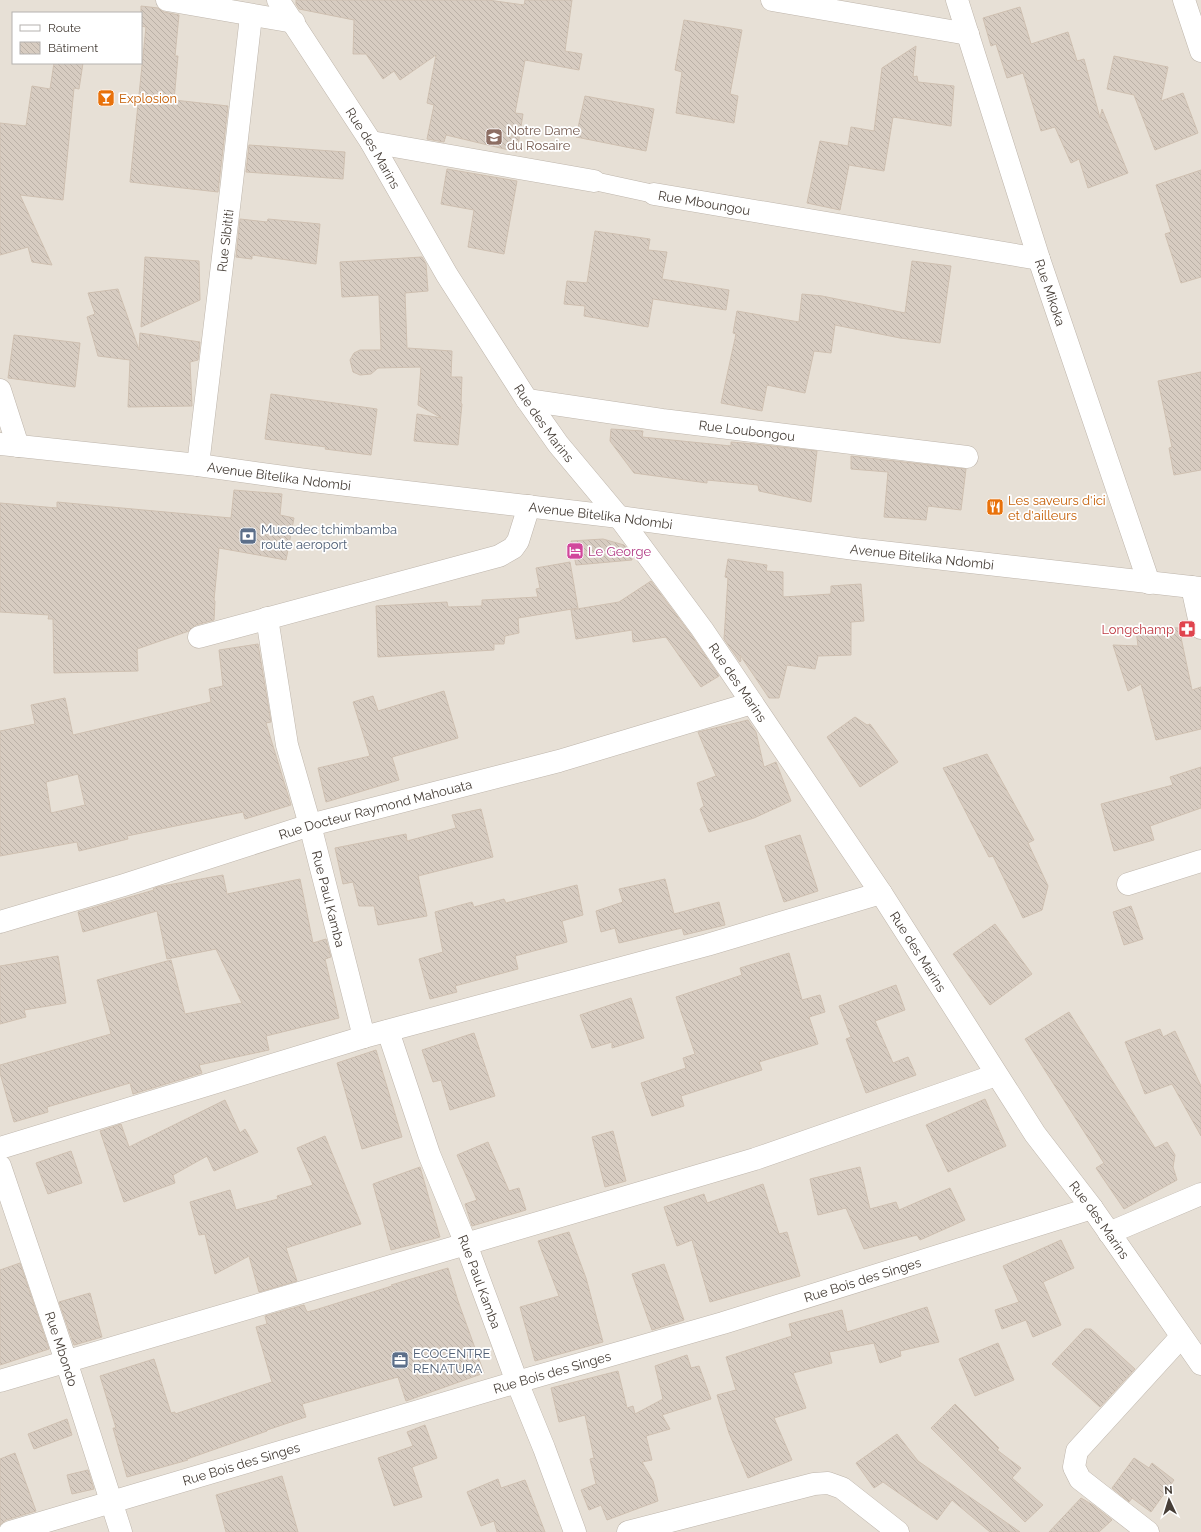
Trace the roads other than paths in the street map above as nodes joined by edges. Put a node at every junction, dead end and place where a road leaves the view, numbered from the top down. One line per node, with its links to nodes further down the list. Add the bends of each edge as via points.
1 (167, 0): 6 (street)
2 (278, 0): 7 (street, Rue des Marins)
3 (772, 0): 8 (street)
4 (957, 0): 8 (street, Rue Mikoka)
5 (1184, 0): 9 (street)
6 (251, 16): 7 (street); 18 (street, Rue Sibititi)
7 (294, 22): 10 (street, Rue des Marins)
8 (968, 34): 13 (street, Rue Mikoka)
9 (1201, 51)
10 (371, 142): 11 (street, Rue Mboungou); 15 (street, Rue des Marins, via 447,275)
11 (594, 181): 12 (street, Rue Mboungou)
12 (654, 194): 13 (street, Rue Mboungou)
13 (1038, 259): 21 (street, Rue Mikoka)
14 (0, 390): 16 (street)
15 (527, 400): 17 (street, Rue Loubongou, via 662,420); 20 (street, Rue des Marins, via 558,444)
16 (9, 445): 18 (street, Avenue Bitelika Ndombi)
17 (967, 457)
18 (198, 465): 19 (street, Avenue Bitelika Ndombi)
19 (529, 506): 20 (street, Avenue Bitelika Ndombi); 23 (street, via 518,541 513,548 499,556)
20 (618, 517): 21 (street, Avenue Bitelika Ndombi, via 855,549); 26 (street, Rue des Marins, via 702,629)
21 (1149, 583): 22 (street, Avenue Bitelika Ndombi)
22 (1196, 588): 24 (street)
23 (266, 618): 25 (street); 27 (street, Rue Paul Kamba, via 287,745)
24 (1201, 628)
25 (198, 637)
26 (752, 703): 27 (street, Rue Docteur Raymond Mahouata, via 559,761); 30 (street, Rue des Marins)
27 (310, 825): 31 (street, Rue Docteur Raymond Mahouata); 33 (street, Rue Paul Kamba)
28 (1201, 861): 29 (street)
29 (1128, 884)
30 (881, 893): 32 (street, via 707,945); 34 (street, Rue des Marins)
31 (0, 922)
32 (388, 1031): 33 (street); 40 (street, Rue Paul Kamba, via 429,1154)
33 (364, 1037): 35 (street)
34 (996, 1075): 38 (street, Rue des Marins, via 1035,1134); 40 (street, via 755,1159)
35 (0, 1148)
36 (0, 1166): 42 (street, Rue Mbondo)
37 (1201, 1194): 39 (street)
38 (1092, 1208): 39 (street, Rue des Marins); 45 (street, Rue Bois des Singes, via 723,1324)
39 (1109, 1233): 41 (street, Rue des Marins)
40 (466, 1244): 42 (street); 45 (street, Rue Paul Kamba)
41 (1182, 1337): 43 (street, Rue des Marins); 52 (street, via 1077,1451 1074,1467 1080,1479)
42 (66, 1361): 44 (street); 46 (street, Rue Mbondo)
43 (1201, 1364)
44 (0, 1381)
45 (517, 1382): 46 (street, Rue Bois des Singes); 50 (street, Rue Paul Kamba)
46 (112, 1502): 48 (street, Rue Bois des Singes); 49 (street, Rue Mbondo)
47 (635, 1531): 51 (street, via 814,1484 828,1483 842,1488)
48 (10, 1532)
49 (121, 1532)
50 (575, 1532)
51 (898, 1532)
52 (1148, 1532)

